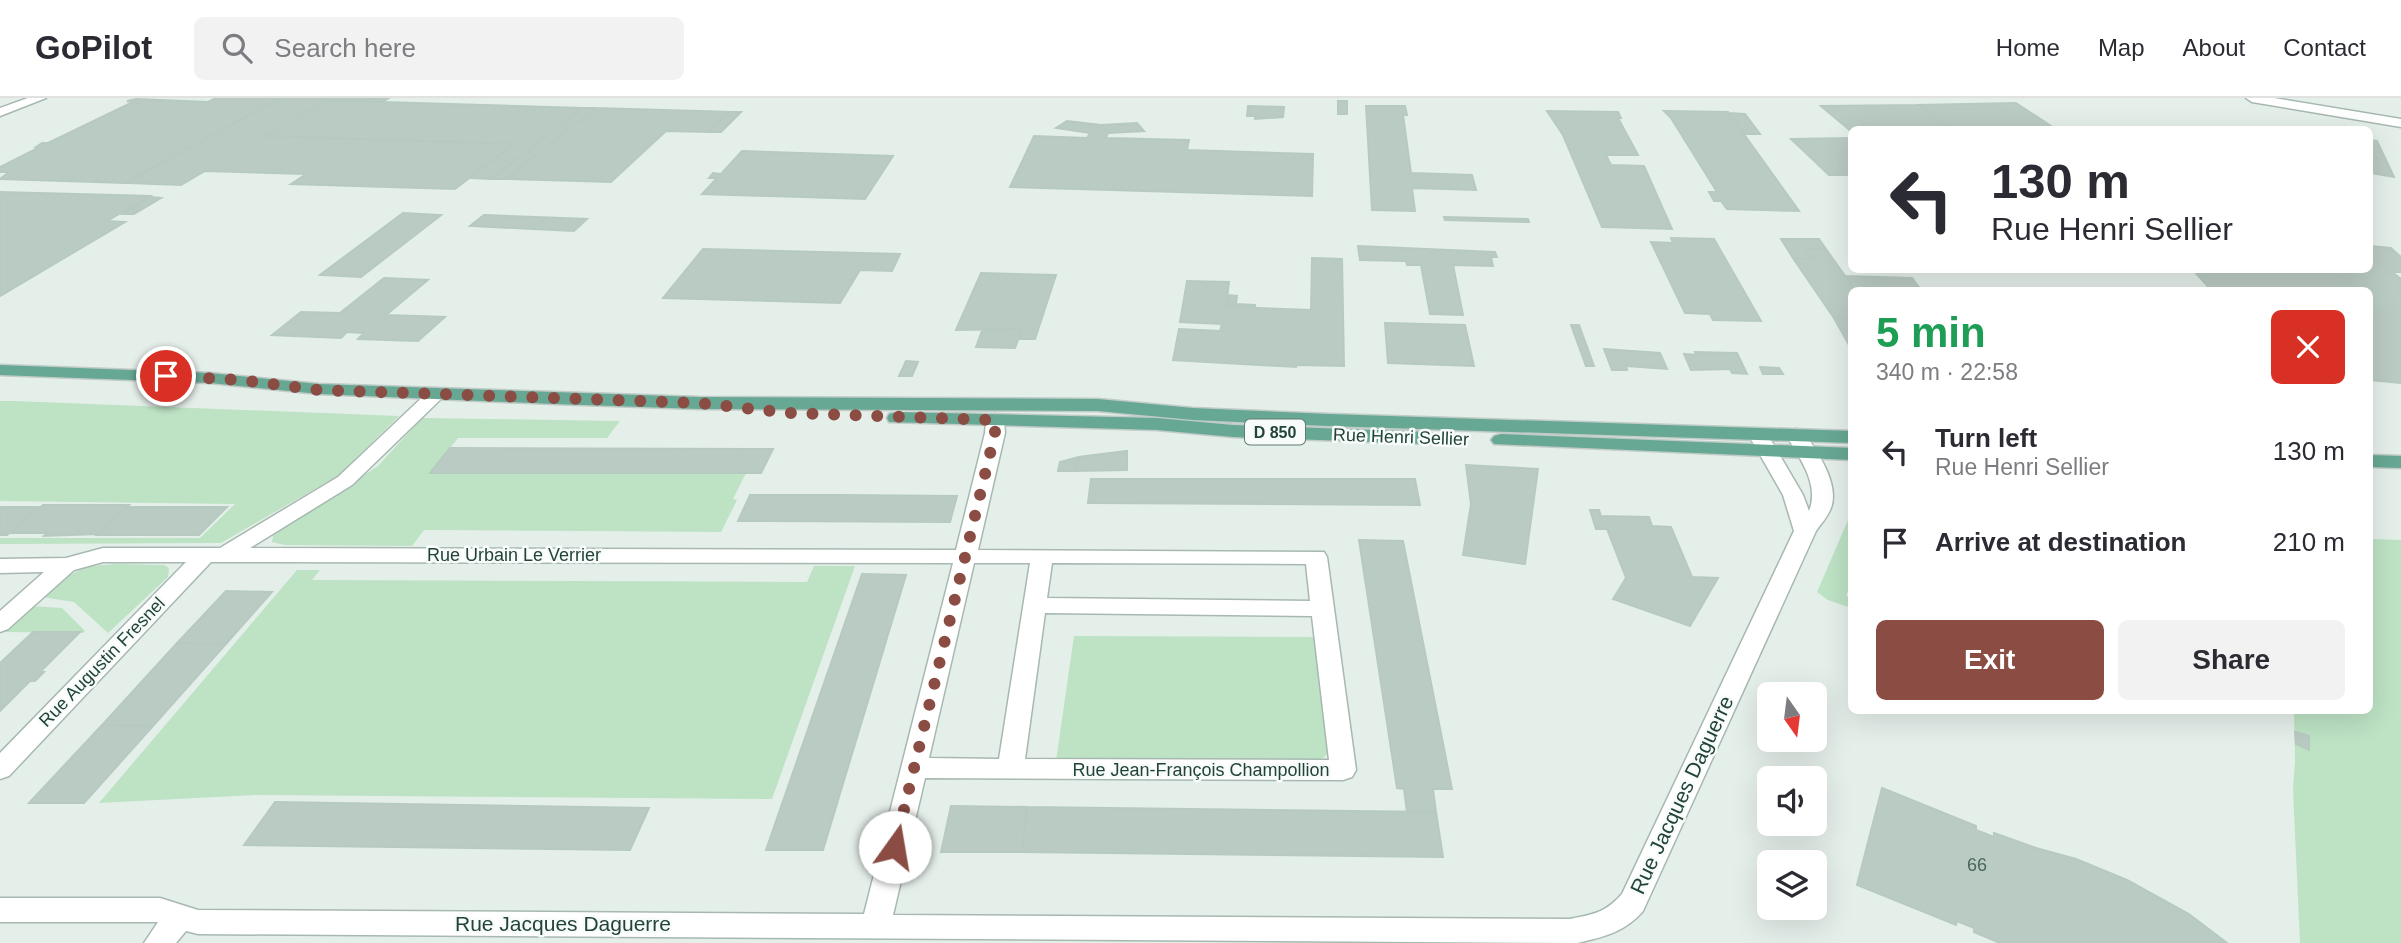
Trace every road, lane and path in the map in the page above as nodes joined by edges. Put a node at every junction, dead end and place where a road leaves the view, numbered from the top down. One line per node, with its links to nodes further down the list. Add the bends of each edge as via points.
1 (40, 98): 3 (street)
2 (2252, 98): 4 (street)
3 (0, 112)
4 (2401, 123)
5 (0, 370): 7 (main road, Rue Henri Sellier / D 850, via 210,378)
6 (0, 383): 7 (main road, Rue Henri Sellier / D 850)
7 (319, 390): 8 (main road, Rue Henri Sellier / D 850)
8 (436, 394): 9 (main road, Rue Henri Sellier / D 850); 18 (street, Rue Augustin Fresnel, via 345,481)
9 (699, 403): 10 (main road, Rue Henri Sellier / D 850, via 789,413); 12 (main road, Rue Henri Sellier / D 850, via 1098,405 1193,414)
10 (995, 420): 12 (main road, Rue Henri Sellier / D 850, via 1233,431); 19 (street)
11 (1848, 437): 13 (main road, Rue Henri Sellier / D 850)
12 (1763, 442): 13 (main road, Rue Henri Sellier / D 850); 17 (street, via 1799,506)
13 (1801, 443): 14 (main road, Rue Henri Sellier / D 850); 17 (street, Rue Jacques Daguerre, via 1824,497)
14 (1848, 453)
15 (2373, 461): 16 (main road)
16 (2401, 462)
17 (1805, 531): 31 (street, Rue Jacques Daguerre, via 1633,902 1606,924 1570,932 1478,933)
18 (214, 555): 19 (street, Rue Urbain Le Verrier); 21 (street, Rue Urbain Le Verrier, via 103,555); 27 (street, Rue Augustin Fresnel)
19 (965, 556): 20 (street, Rue Jean-François Champollion); 26 (street)
20 (1042, 556): 23 (street); 24 (street, Rue Jean-François Champollion, via 1316,557)
21 (66, 565): 22 (street, Rue Urbain Le Verrier); 25 (street, Rue Urbain Le Verrier)
22 (0, 566)
23 (1035, 605): 24 (street); 28 (street)
24 (1322, 609): 28 (street, Rue Jean-François Champollion, via 1343,770)
25 (0, 625)
26 (914, 768): 28 (street, Rue Jean-François Champollion); 31 (street)
27 (0, 769)
28 (1010, 769)
29 (0, 910): 30 (street, Rue Jacques Daguerre, via 160,910)
30 (180, 916): 31 (street, Rue Jacques Daguerre, via 198,922); 32 (street)
31 (876, 925)
32 (159, 943)

